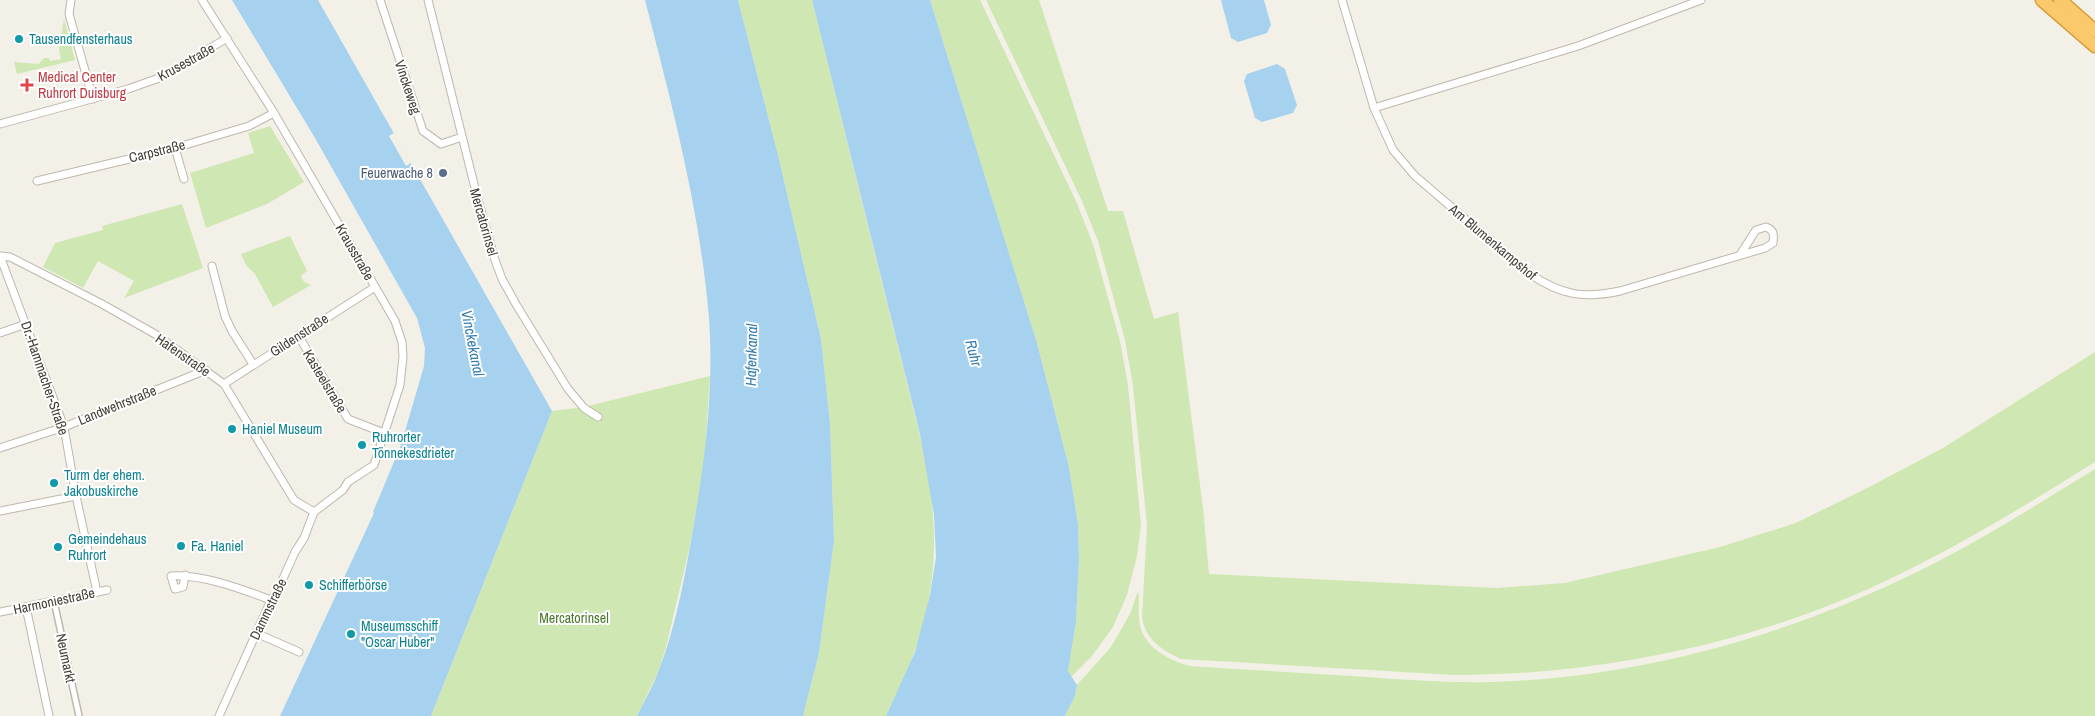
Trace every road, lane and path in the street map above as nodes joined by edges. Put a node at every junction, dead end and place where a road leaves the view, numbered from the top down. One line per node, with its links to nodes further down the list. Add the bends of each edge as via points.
1 (71, 0): 12 (street, via 69,14)
2 (202, 0): 10 (street, Krausstraße)
3 (380, 0): 16 (street, Vinckeweg, via 423,131 441,144)
4 (428, 0): 16 (street, Mercatorinsel)
5 (1342, 0): 13 (street, Am Blumenkampshof)
6 (1701, 0): 13 (street, via 1578,46)
7 (2042, 0): 11 (highway)
8 (2060, 0): 9 (highway)
9 (2095, 30)
10 (227, 38): 12 (street, Krusestraße, via 162,77); 14 (street, Krausstraße)
11 (2095, 46)
12 (93, 98): 15 (street, Krusestraße)
13 (1374, 108): 20 (street, Am Blumenkampshof, via 1392,150 1415,176 1530,274 1556,289 1574,295 1609,294)
14 (274, 114): 17 (street, Carpstraße, via 249,126); 23 (street, Krausstraße)
15 (0, 124)
16 (462, 137): 30 (street, Mercatorinsel, via 485,229 502,279 568,389 584,408)
17 (175, 148): 18 (street); 19 (street, Carpstraße)
18 (184, 179)
19 (37, 181)
20 (1740, 255): 20 (street, Am Blumenkampshof, via 1756,230 1771,229 1773,243)
21 (0, 256): 24 (street, Dr.-Hammacher-Straße); 28 (street, Hafenstraße, via 10,257 102,304 155,334)
22 (212, 266): 27 (street, via 228,323)
23 (375, 287): 26 (street, Gildenstraße); 32 (street, Krausstraße, via 395,321 403,357 400,385)
24 (26, 324): 25 (street); 31 (street, Dr.-Hammacher-Straße)
25 (0, 333)
26 (298, 335): 27 (street, Gildenstraße); 32 (street, Kasteelstraße, via 348,419)
27 (253, 364): 29 (street, Gildenstraße)
28 (206, 370): 29 (street, Hafenstraße); 31 (street, Landwehrstraße)
29 (224, 384): 36 (street, Hafenstraße, via 294,500)
30 (598, 416)
31 (64, 426): 33 (street, Landwehrstraße); 34 (street, Dr.-Hammacher-Straße)
32 (384, 432): 36 (street, Krausstraße, via 374,465 348,482)
33 (0, 448)
34 (76, 496): 35 (street); 39 (street, Dr.-Hammacher-Straße)
35 (0, 511)
36 (314, 512): 40 (street, Dammstraße)
37 (185, 575): 40 (street)
38 (107, 590): 39 (street, Harmoniestraße)
39 (97, 592): 41 (street, Harmoniestraße)
40 (271, 600): 44 (street, Dammstraße)
41 (54, 601): 42 (street, Harmoniestraße); 47 (street, Neumarkt)
42 (26, 607): 43 (street, Harmoniestraße); 46 (street, Neumarkt)
43 (0, 612)
44 (256, 633): 45 (street); 48 (street, Dammstraße)
45 (299, 652)
46 (49, 716)
47 (79, 716)
48 (219, 716)

